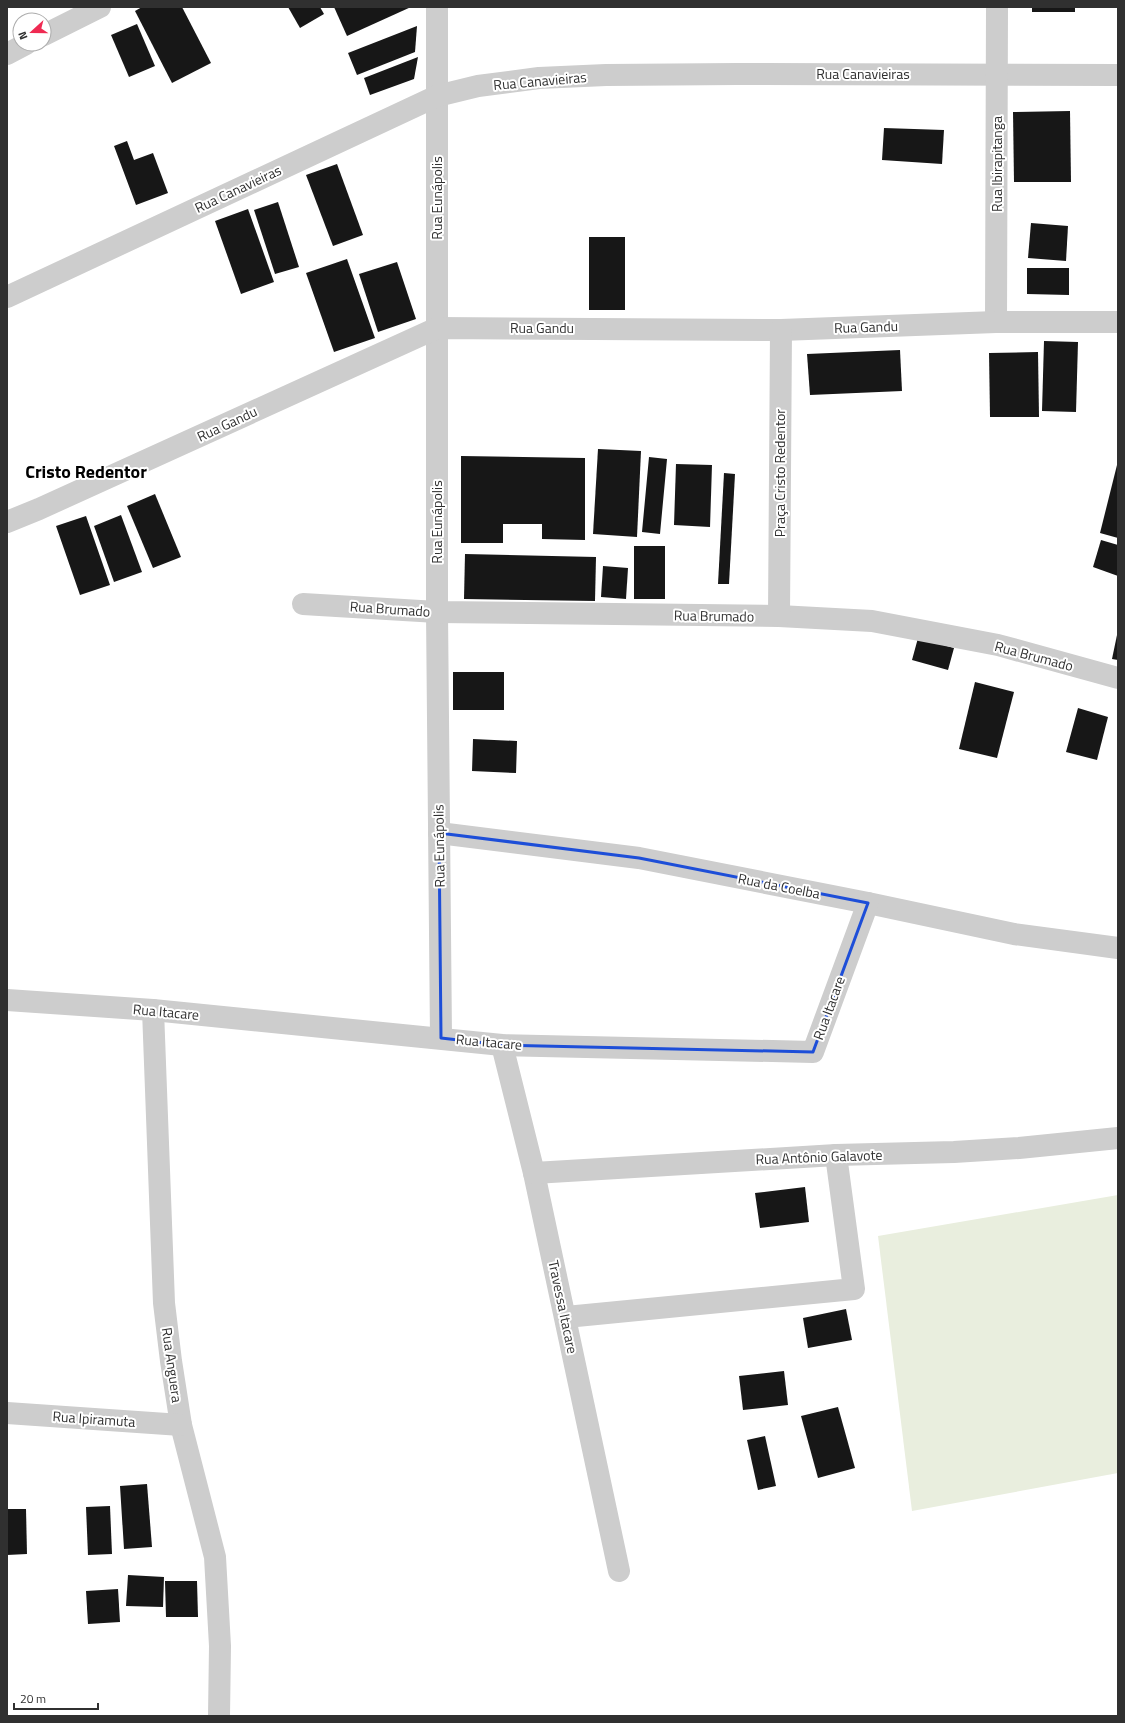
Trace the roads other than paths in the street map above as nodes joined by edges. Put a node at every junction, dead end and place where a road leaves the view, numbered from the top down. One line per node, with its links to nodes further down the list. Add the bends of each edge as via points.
1 (100, 7): 4 (street)
2 (437, 7): 7 (street, Rua Eunápolis)
3 (997, 7): 5 (street, Rua Ibirapitanga)
4 (52, 31)
5 (997, 74): 6 (street, Rua Canavieiras); 7 (street, Rua Canavieiras, via 737,74 539,78 478,86); 9 (street, Rua Ibirapitanga)
6 (1118, 75)
7 (437, 96): 8 (street, Rua Canavieiras); 11 (street, Rua Eunápolis)
8 (7, 297)
9 (996, 322): 10 (street, Rua Gandu); 12 (street, Rua Gandu)
10 (1118, 322)
11 (437, 328): 12 (street, Rua Gandu); 13 (street, Rua Gandu); 15 (street, Rua Eunápolis)
12 (781, 330): 16 (street, Praça Cristo Redentor)
13 (7, 522)
14 (303, 604): 15 (street, Rua Brumado)
15 (437, 612): 16 (street, Rua Brumado); 18 (street, Rua Eunápolis)
16 (779, 616): 17 (street, Rua Brumado, via 872,621 998,646)
17 (1118, 678)
18 (439, 833): 19 (street, Rua da Coelba, via 639,858); 23 (street, Rua Eunápolis)
19 (868, 903): 20 (street, Rua da Coelba, via 1014,934); 24 (street, Rua Itacare, via 813,1052)
20 (1118, 948)
21 (7, 1000): 22 (street, Rua Itacare)
22 (153, 1010): 23 (street, Rua Itacare); 30 (street, Rua Anguera, via 164,1303)
23 (441, 1038): 24 (street, Rua Itacare)
24 (502, 1045): 27 (street, Travessa Itacare)
25 (1111, 1139): 26 (street, Rua Antônio Galavote, via 961,1151)
26 (836, 1155): 27 (street, Rua Antônio Galavote); 28 (street, via 854,1289)
27 (534, 1173): 28 (street, Travessa Itacare)
28 (566, 1317): 31 (street, Travessa Itacare)
29 (7, 1413): 30 (street, Rua Ipiramuta)
30 (181, 1425): 32 (street, Rua Anguera, via 215,1557 220,1646)
31 (619, 1571)
32 (219, 1716)

